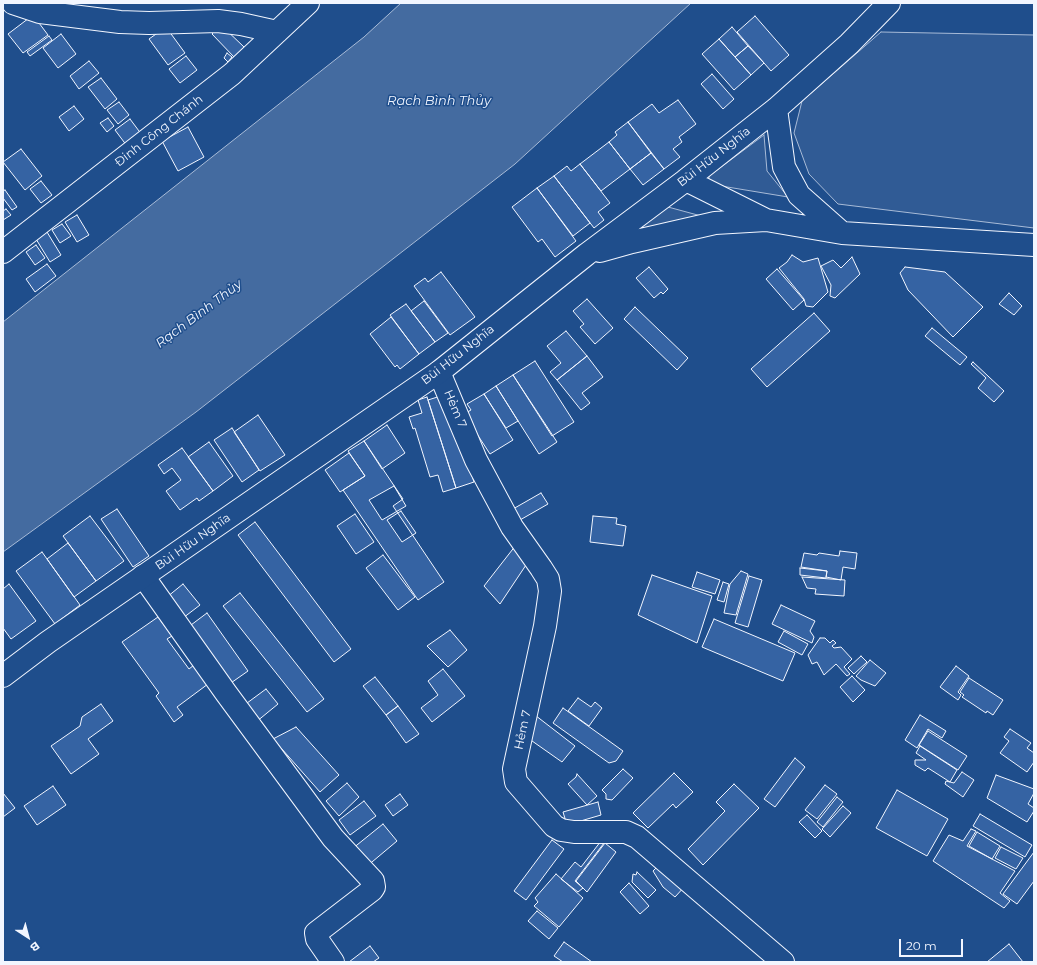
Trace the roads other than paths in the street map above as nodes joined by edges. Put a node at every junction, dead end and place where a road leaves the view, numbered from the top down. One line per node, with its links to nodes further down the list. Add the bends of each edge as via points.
1 (13, 3): 4 (main road, via 40,12 120,22 218,21)
2 (308, 3): 4 (main road, Đinh Công Chánh)
3 (889, 3): 5 (main road, Bùi Hữu Nghĩa, via 849,44)
4 (277, 32): 10 (main road, Đinh Công Chánh, via 232,74)
5 (776, 108): 6 (main road, Bùi Hữu Nghĩa); 8 (main road, via 784,167 799,195)
6 (686, 180): 7 (main road); 11 (main road, Bùi Hữu Nghĩa)
7 (766, 220): 8 (main road); 11 (main road, via 715,223)
8 (842, 233): 9 (main road)
9 (1034, 245)
10 (3, 252)
11 (587, 254): 12 (main road, Bùi Hữu Nghĩa)
12 (439, 372): 13 (main road, Bùi Hữu Nghĩa); 16 (main road, Hẻm 7, via 476,460 512,527 548,579 550,590 545,626 514,769 518,785 554,826 561,830 626,832 637,837)
13 (143, 576): 14 (main road, Bùi Hữu Nghĩa); 15 (main road, via 333,838 373,881 372,890 316,933 317,940)
14 (3, 676)
15 (333, 962)
16 (783, 962)

